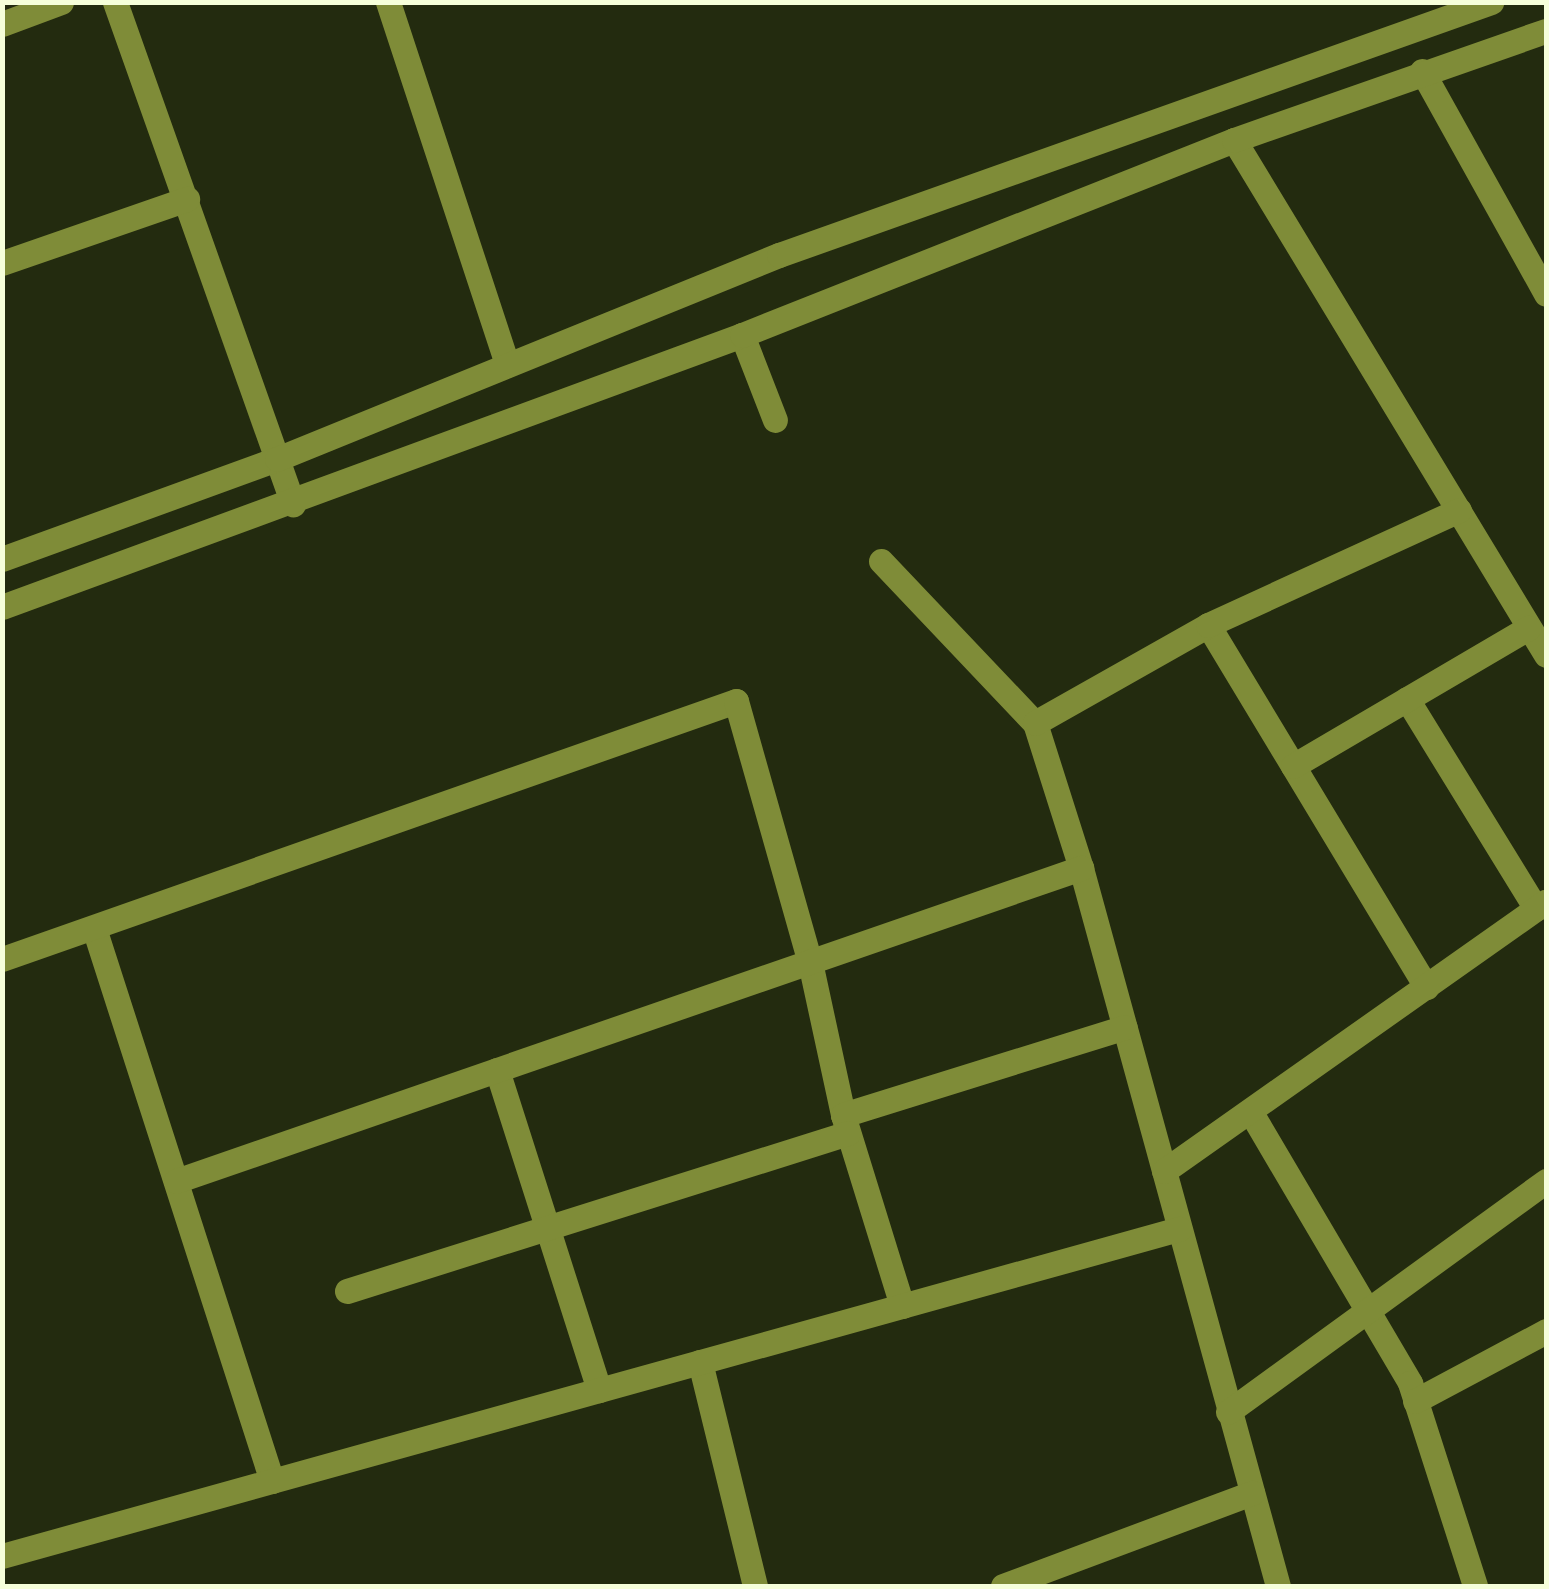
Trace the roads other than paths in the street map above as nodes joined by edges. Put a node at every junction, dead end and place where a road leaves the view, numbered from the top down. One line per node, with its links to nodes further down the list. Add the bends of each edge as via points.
1 (61, 2): 5 (street)
2 (115, 2): 9 (street)
3 (388, 2): 13 (street)
4 (1491, 2): 13 (street, via 778,255)
5 (2, 24)
6 (1546, 32): 7 (street)
7 (1422, 72): 8 (street); 11 (street)
8 (1234, 140): 12 (street); 17 (street)
9 (187, 199): 10 (street); 15 (street)
10 (2, 263)
11 (1546, 294)
12 (742, 335): 14 (street); 16 (street, via 523,411)
13 (507, 365): 15 (street)
14 (775, 420)
15 (277, 459): 16 (street); 18 (street)
16 (293, 504): 20 (street)
17 (1459, 510): 21 (street); 22 (street)
18 (2, 559)
19 (881, 560): 25 (street)
20 (2, 608)
21 (1208, 625): 25 (street); 26 (street)
22 (1528, 628): 23 (street); 24 (street)
23 (1546, 655)
24 (1407, 699): 26 (street); 28 (street)
25 (1035, 723): 27 (street)
26 (1293, 766): 32 (street)
27 (1082, 868): 31 (street); 33 (street)
28 (1541, 905): 32 (street)
29 (94, 928): 30 (street); 31 (street, via 736,701); 39 (street)
30 (2, 959)
31 (810, 962): 34 (street); 36 (street)
32 (1426, 987): 35 (street)
33 (1125, 1027): 36 (street); 37 (street)
34 (498, 1070): 39 (street); 40 (street)
35 (1250, 1111): 37 (street); 44 (street)
36 (846, 1124): 40 (street); 43 (street)
37 (1164, 1172): 41 (street)
38 (1546, 1180): 44 (street)
39 (176, 1181): 50 (street)
40 (548, 1228): 42 (street); 47 (street)
41 (1179, 1229): 43 (street); 49 (street)
42 (347, 1292)
43 (902, 1306): 46 (street)
44 (1365, 1308): 48 (street); 49 (street)
45 (1546, 1331): 48 (street)
46 (700, 1362): 47 (street); 53 (street)
47 (600, 1390): 50 (street)
48 (1416, 1402): 56 (street)
49 (1228, 1412): 51 (street)
50 (272, 1481): 52 (street)
51 (1252, 1493): 54 (street); 55 (street)
52 (2, 1556)
53 (755, 1586)
54 (1003, 1586)
55 (1278, 1586)
56 (1476, 1586)

